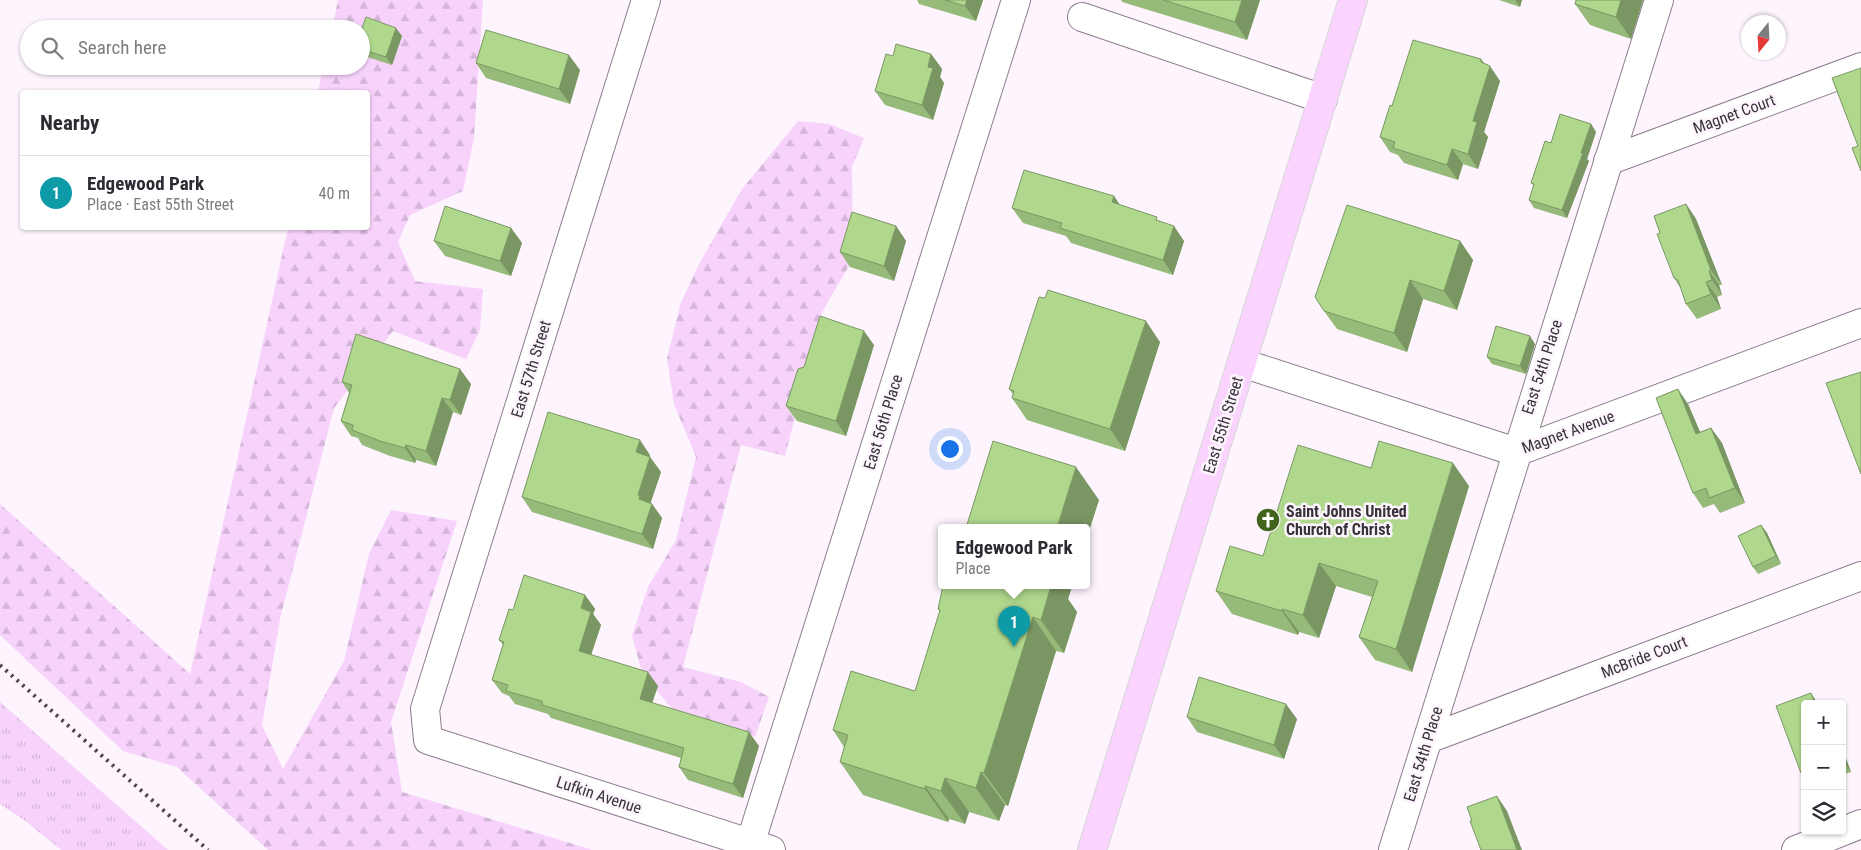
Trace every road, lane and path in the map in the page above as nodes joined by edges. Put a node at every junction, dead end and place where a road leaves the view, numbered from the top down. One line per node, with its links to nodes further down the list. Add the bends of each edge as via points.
1 (646, 0): 14 (street, East 57th Street, via 425,709)
2 (1016, 0): 16 (street, East 56th Place, via 862,488)
3 (1354, 0): 7 (main road, East 55th Street)
4 (1659, 0): 8 (street, East 54th Place)
5 (1082, 17): 7 (street)
6 (1861, 67): 8 (street, Magnet Court)
7 (1323, 99): 10 (main road, East 55th Street)
8 (1608, 161): 11 (street, East 54th Place)
9 (1861, 323): 11 (street, Magnet Avenue)
10 (1242, 363): 11 (street, Magnet Avenue); 17 (main road, East 55th Street)
11 (1516, 452): 13 (street, East 54th Place)
12 (1861, 576): 13 (street, McBride Court)
13 (1428, 739): 18 (street, East 54th Place)
14 (428, 740): 16 (street, Lufkin Avenue)
15 (1861, 824): 19 (street)
16 (761, 847)
17 (1092, 850)
18 (1393, 850)
19 (1796, 850)

